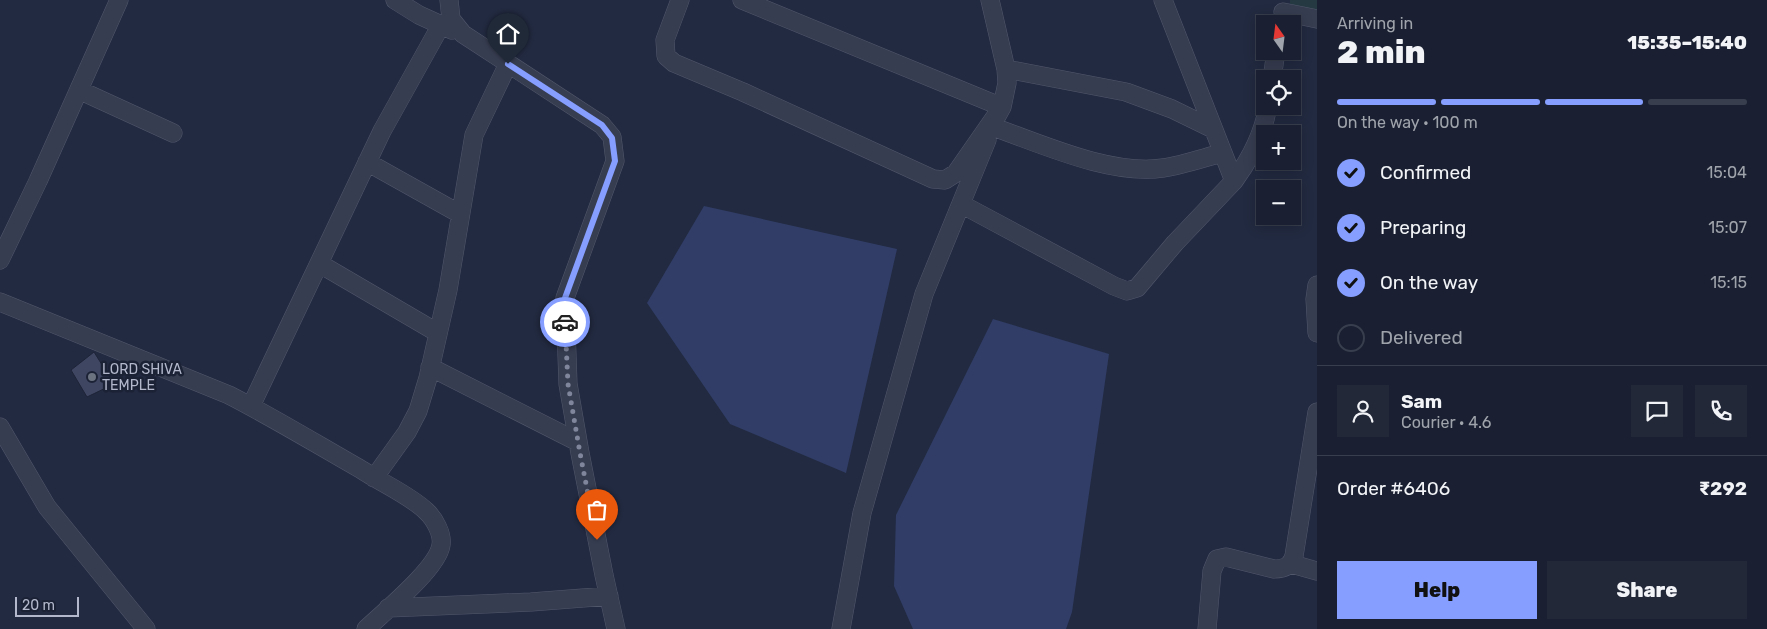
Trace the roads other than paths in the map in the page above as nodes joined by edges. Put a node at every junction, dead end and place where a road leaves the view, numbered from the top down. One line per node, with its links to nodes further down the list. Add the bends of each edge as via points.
1 (119, 0): 14 (street)
2 (395, 0): 10 (street)
3 (449, 0): 11 (street, via 451,19)
4 (680, 0): 15 (street, via 665,40 666,56 674,63 933,179 945,180 956,173)
5 (742, 0): 15 (street)
6 (990, 0): 13 (street)
7 (1163, 0): 18 (street)
8 (1282, 12): 9 (street)
9 (1317, 18)
10 (441, 26): 11 (street); 21 (street)
11 (463, 34): 12 (street)
12 (508, 64): 24 (street, via 474,135); 35 (street, via 602,125 612,138 615,161 565,298 566,368)
13 (1006, 68): 15 (street); 18 (street, via 1126,92)
14 (79, 90): 19 (street); 25 (street)
15 (1002, 106): 17 (street)
16 (1266, 115): 22 (street, via 1260,139)
17 (993, 126): 20 (street, via 1072,155 1129,169 1163,168); 23 (street)
18 (1213, 129): 20 (street)
19 (173, 134)
20 (1222, 153): 22 (street)
21 (367, 162): 24 (street); 26 (street)
22 (1234, 182): 23 (street, via 1146,280 1138,288 1127,290)
23 (961, 204): 44 (street, via 924,294 862,513)
24 (460, 214): 30 (street)
25 (0, 260)
26 (320, 264): 30 (street); 32 (street)
27 (1317, 285): 29 (street)
28 (0, 302): 32 (street)
29 (1317, 332)
30 (438, 333): 31 (street)
31 (430, 367): 35 (street); 36 (street, via 411,425)
32 (252, 406): 36 (street)
33 (1317, 412): 37 (street)
34 (0, 427): 41 (street, via 47,507)
35 (578, 442): 39 (street)
36 (374, 478): 40 (street, via 427,511 439,531 441,545 424,576)
37 (1292, 564): 38 (street); 45 (street, via 1274,569 1226,558 1217,559 1212,571)
38 (1317, 572)
39 (609, 596): 40 (street); 43 (street)
40 (388, 608): 42 (street)
41 (146, 629)
42 (366, 629)
43 (616, 629)
44 (841, 629)
45 (1207, 629)

